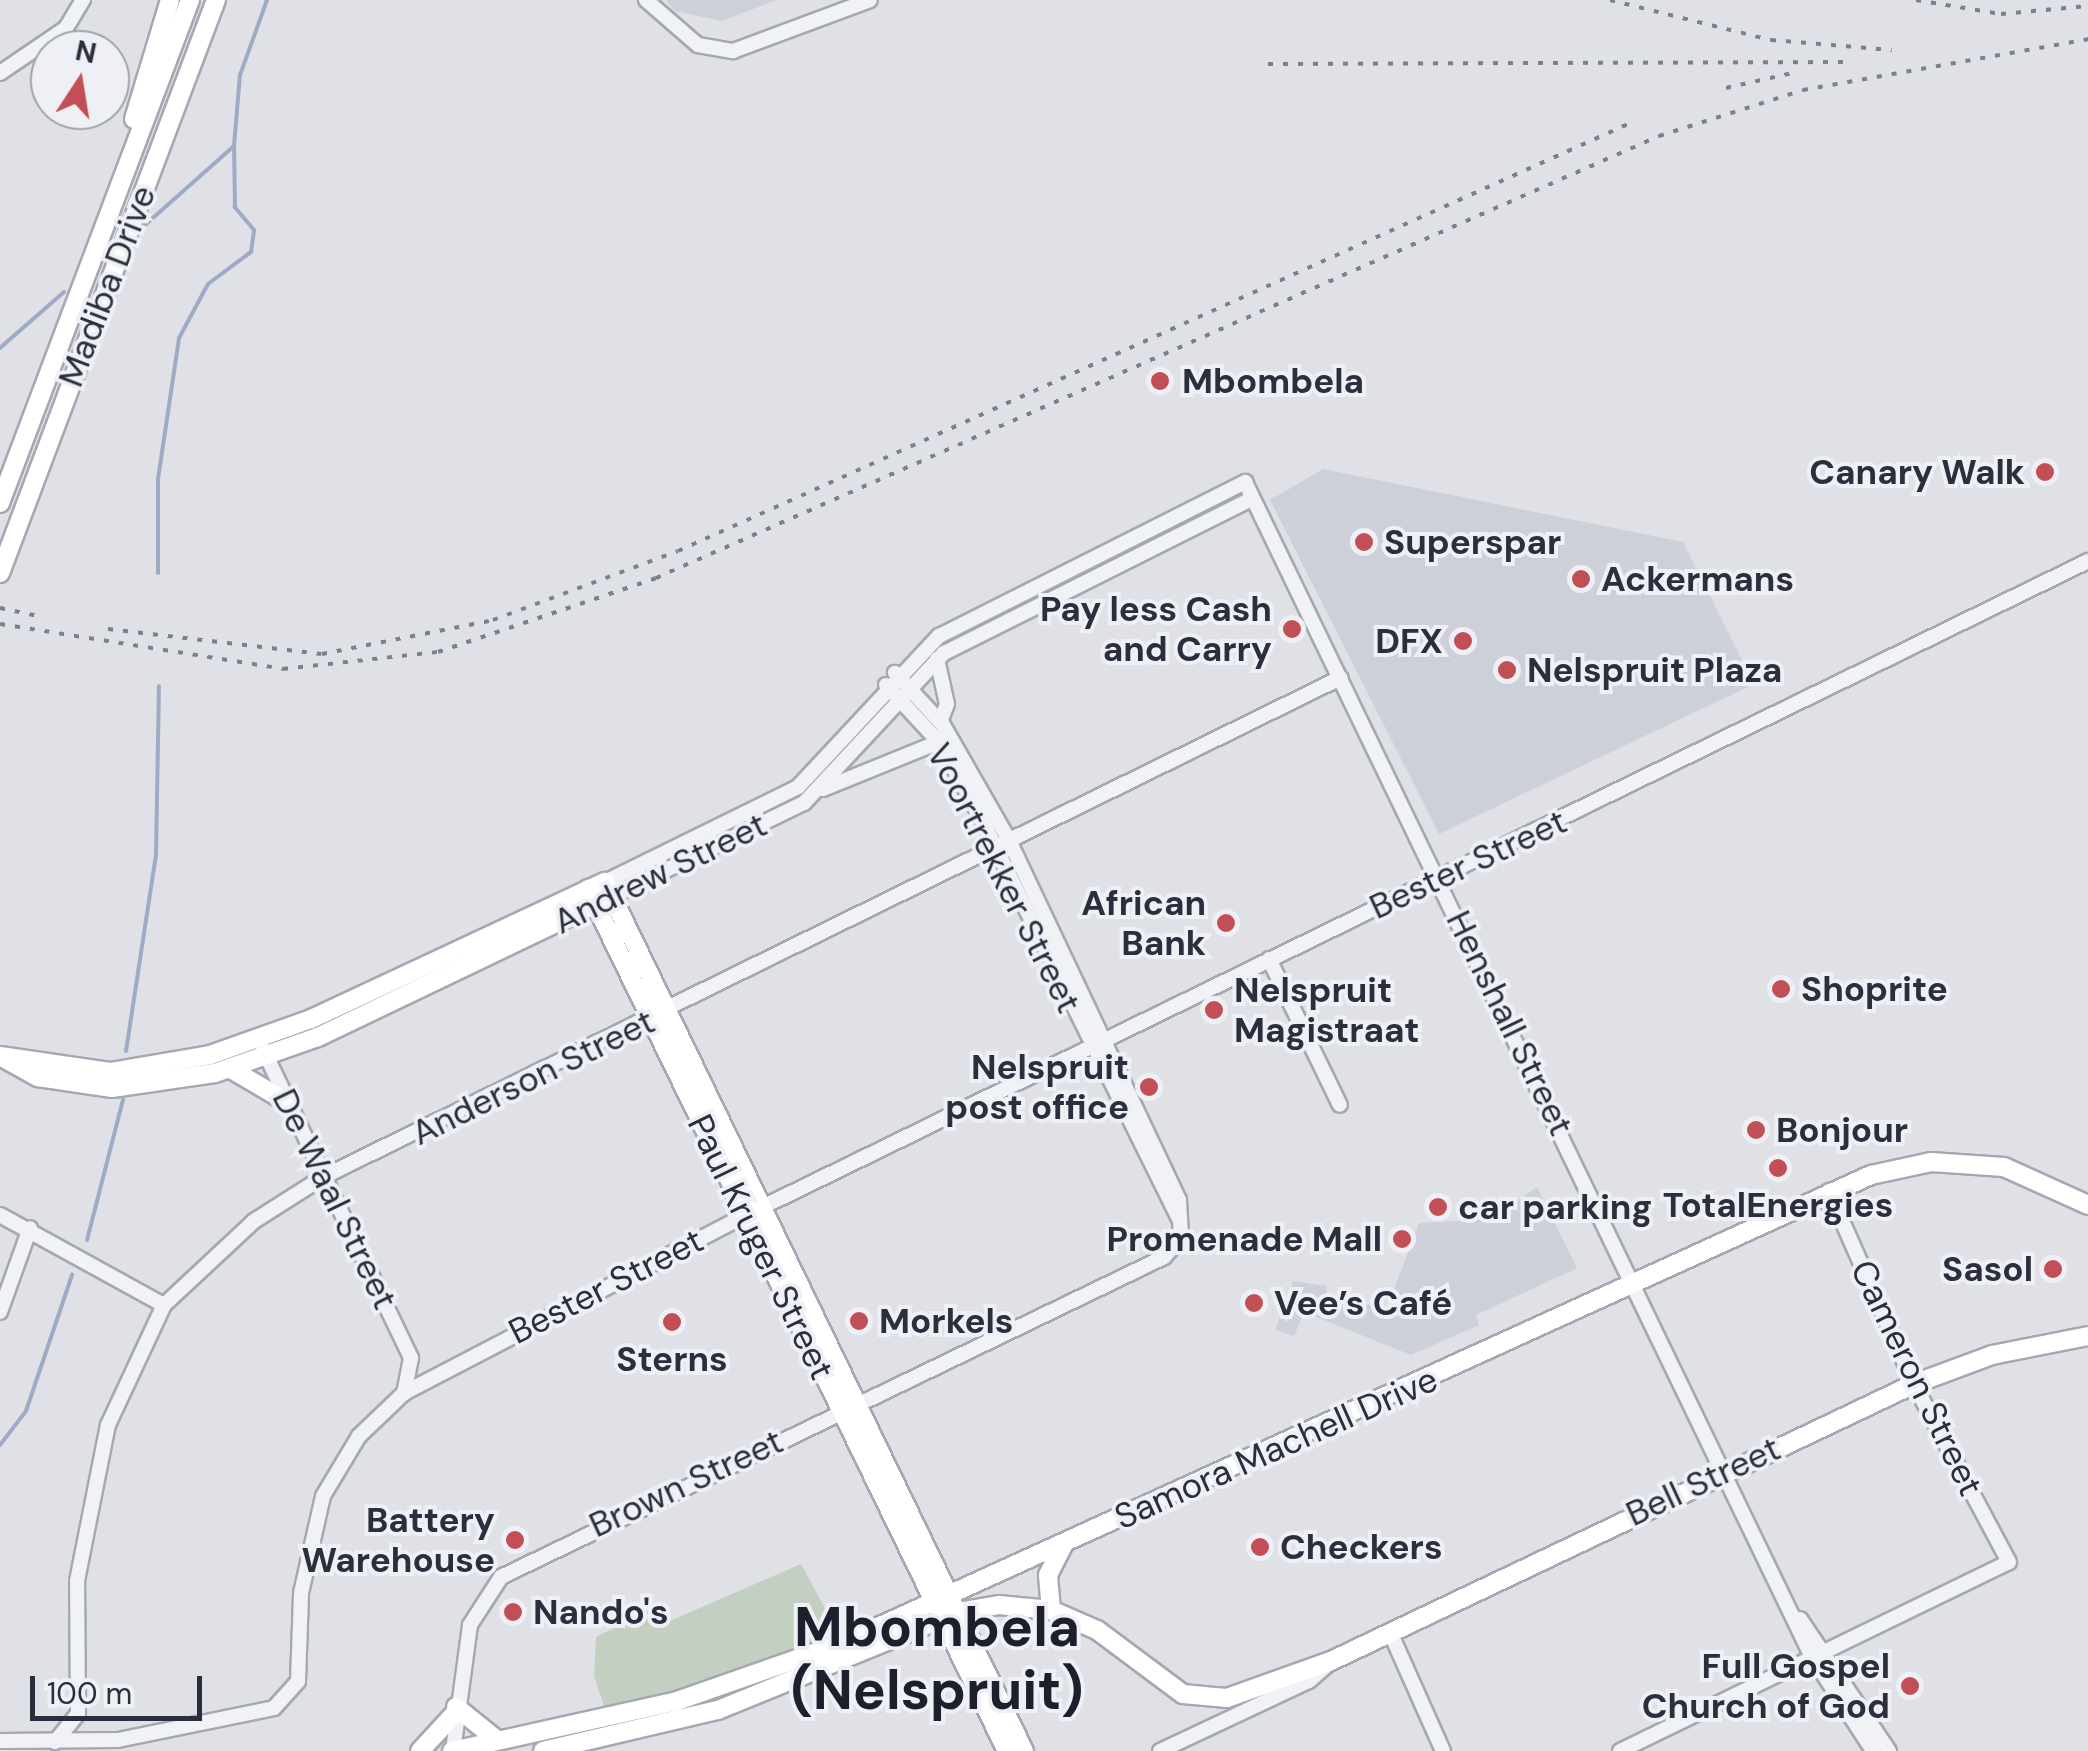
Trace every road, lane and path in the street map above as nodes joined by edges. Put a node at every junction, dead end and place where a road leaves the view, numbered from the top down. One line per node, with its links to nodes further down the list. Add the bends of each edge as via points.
1 (83, 0): 9 (street, via 66,28)
2 (170, 0): 10 (main road)
3 (190, 0): 10 (main road, Madiba Drive)
4 (216, 0): 8 (main road, Madiba Drive)
5 (225, 0): 8 (main road)
6 (646, 0): 7 (street, via 698,45 733,51)
7 (870, 0)
8 (198, 48): 15 (main road, Madiba Drive)
9 (0, 73)
10 (104, 220): 13 (main road, Madiba Drive)
11 (1246, 482): 12 (street, Henshall Street); 18 (street, Andrew Street, via 939,636)
12 (1252, 498): 16 (street, Andrew Street); 17 (street, Henshall Street)
13 (0, 504)
14 (2088, 561): 24 (street, Bester Street)
15 (0, 572)
16 (937, 658): 19 (street, Andrew Street); 20 (street, via 947,704)
17 (1340, 678): 23 (street, Anderson Street); 24 (street, Henshall Street)
18 (890, 679): 19 (street, Voortrekker Street); 25 (street, Andrew Street, via 798,786)
19 (906, 694): 20 (street, Voortrekker Street); 21 (street, Voortrekker Street); 22 (street, Andrew Street)
20 (940, 722): 23 (street, Voortrekker Street)
21 (938, 742): 22 (street); 23 (street, Voortrekker Street)
22 (823, 789): 25 (street, Andrew Street)
23 (1004, 845): 27 (street, Anderson Street); 28 (street, Voortrekker Street)
24 (1437, 877): 26 (street, Bester Street); 41 (street, Henshall Street)
25 (600, 892): 27 (main road, Paul Kruger Street); 29 (main road, Andrew Street)
26 (1269, 959): 28 (street, Bester Street); 33 (street)
27 (660, 1015): 34 (street, Anderson Street); 37 (main road, Paul Kruger Street)
28 (1094, 1044): 37 (street, Bester Street); 39 (street, Voortrekker Street, via 1179,1200)
29 (263, 1048): 30 (main road, Andrew Street, via 110,1072); 31 (main road, Andrew Street); 32 (street, De Waal Street)
30 (0, 1056): 31 (main road, Andrew Street, via 38,1077 112,1088)
31 (231, 1069): 32 (main road)
32 (287, 1102): 34 (street, De Waal Street)
33 (1340, 1105)
34 (325, 1176): 42 (street, Anderson Street, via 254,1221); 45 (street, De Waal Street)
35 (1829, 1191): 36 (main road, Samora Machell Drive, via 1893,1167 1955,1161 2015,1171); 41 (main road, Samora Machell Drive); 47 (street, Cameron Street)
36 (2088, 1206)
37 (754, 1211): 46 (street, Bester Street); 49 (main road, Paul Kruger Street); 50 (main road, Paul Kruger Street)
38 (0, 1215): 40 (street)
39 (1180, 1221): 49 (street, Brown Street, via 1178,1244 1164,1257)
40 (30, 1228): 42 (street); 43 (street)
41 (1634, 1282): 51 (street, Henshall Street); 52 (main road, Samora Machell Drive)
42 (164, 1305): 59 (street, Anderson Street, via 98,1459 77,1581)
43 (0, 1312)
44 (2088, 1336): 47 (main road, Bell Street, via 1992,1355)
45 (410, 1358): 46 (street); 48 (street)
46 (439, 1372): 48 (street, Bester Street)
47 (1914, 1384): 51 (main road, Bell Street); 56 (street, Cameron Street, via 2009,1562)
48 (404, 1393): 61 (street, Bester Street, via 359,1436 323,1496 301,1593 298,1681 286,1699 221,1726)
49 (858, 1403): 50 (street, Brown Street); 53 (main road, Paul Kruger Street)
50 (840, 1412): 53 (main road, Paul Kruger Street); 58 (street, Brown Street, via 502,1577 470,1625)
51 (1725, 1469): 55 (main road, Bell Street); 56 (street, Henshall Street)
52 (1065, 1543): 53 (main road, Samora Machell Drive); 54 (main road, via 1048,1576)
53 (946, 1608): 54 (main road, Bell Street); 60 (main road); 62 (main road, Samora Machell Drive, via 725,1688); 67 (main road, Samora Machell Drive, via 718,1710)
54 (1051, 1610): 57 (main road, Bell Street, via 1096,1630 1164,1683 1208,1699)
55 (1390, 1632): 57 (main road, Bell Street); 70 (street)
56 (1817, 1652): 71 (street); 72 (street, Henshall Street); 73 (street, Henshall Street)
57 (1331, 1661): 69 (street, Bell Street, via 1310,1681)
58 (456, 1710): 62 (main road); 65 (main road); 66 (street, Brown Street)
59 (78, 1714): 61 (street); 64 (street)
60 (1006, 1738): 68 (main road)
61 (118, 1740): 64 (street)
62 (498, 1740): 66 (main road, Samora Machell Drive)
63 (0, 1741): 64 (street)
64 (54, 1743)
65 (420, 1751)
66 (453, 1751)
67 (543, 1751)
68 (1024, 1751)
69 (1160, 1751)
70 (1443, 1751)
71 (1620, 1751)
72 (1873, 1751)
73 (1889, 1751)

